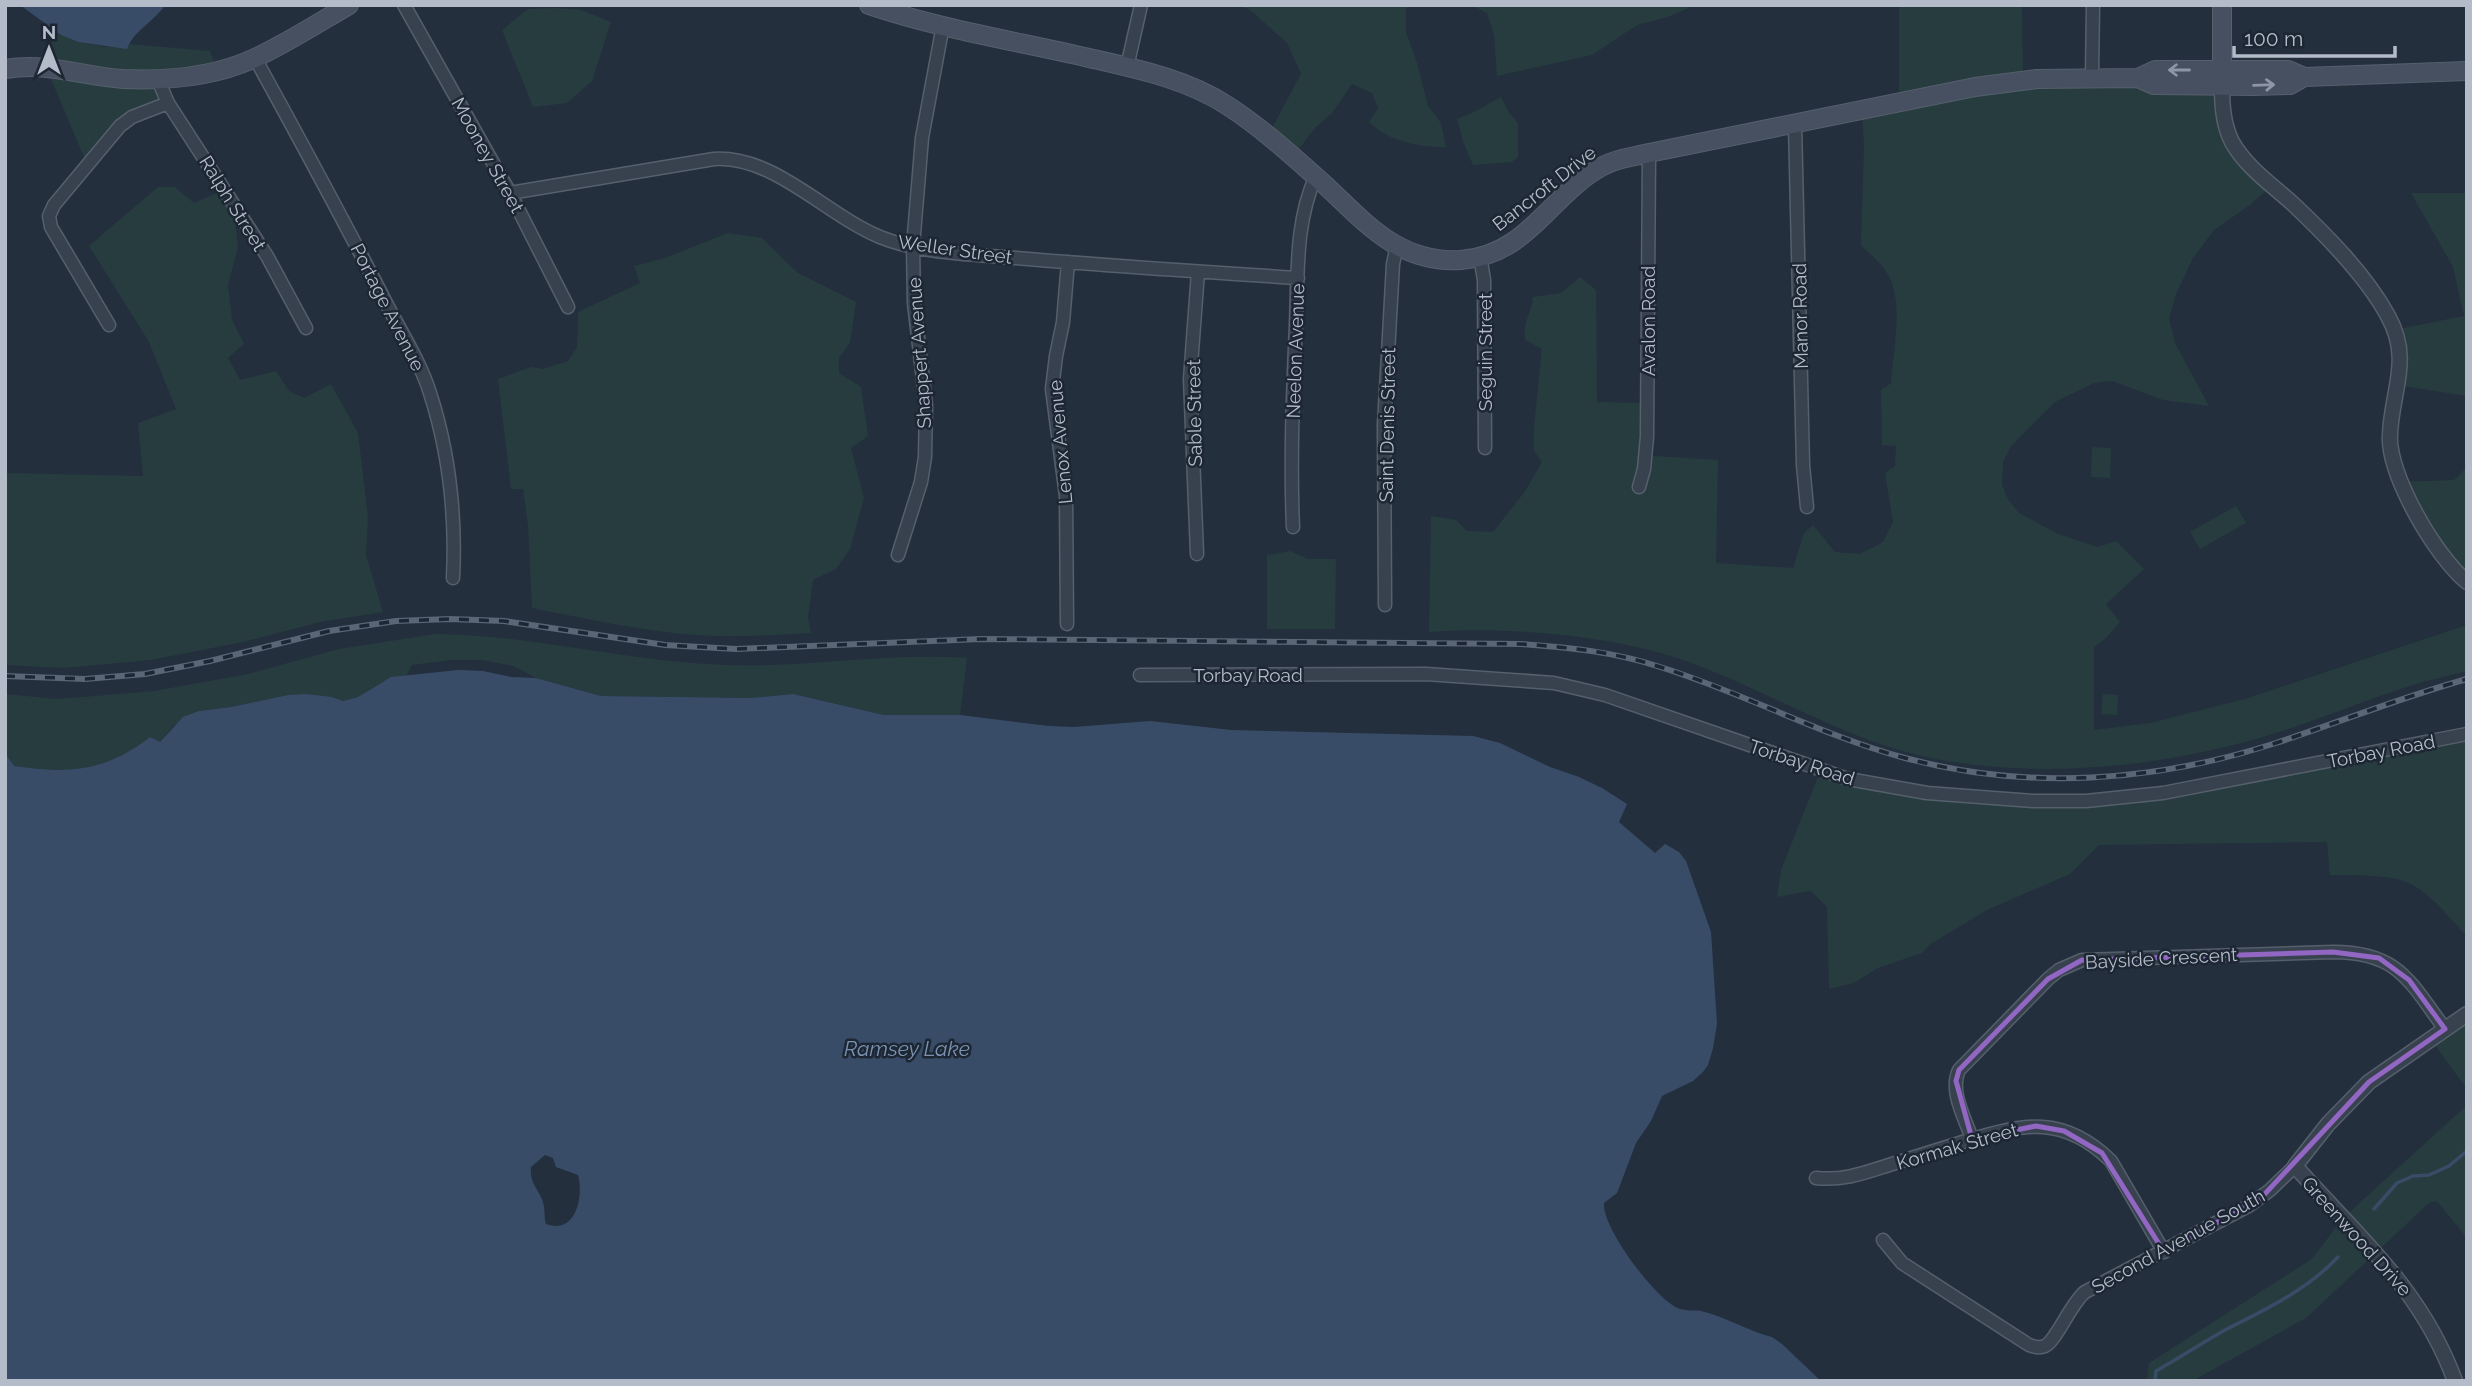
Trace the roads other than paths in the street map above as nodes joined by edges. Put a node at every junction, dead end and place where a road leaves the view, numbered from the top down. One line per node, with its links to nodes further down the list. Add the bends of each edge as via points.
1 (349, 5): 8 (main road)
2 (404, 5): 19 (street, Mooney Street)
3 (869, 5): 7 (main road, Bancroft Drive)
4 (1142, 5): 9 (street)
5 (2093, 5): 12 (street)
6 (2222, 5): 13 (main road)
7 (943, 25): 9 (main road, Bancroft Drive); 21 (street, Shappert Avenue, via 922,138)
8 (255, 58): 14 (main road, via 209,73); 35 (street, Portage Avenue, via 426,381 452,504)
9 (1127, 67): 18 (main road, Bancroft Drive, via 1213,97)
10 (5, 69): 14 (main road, via 45,66)
11 (2467, 71): 13 (main road, Bancroft Drive, via 2304,77 2290,85)
12 (2092, 78): 13 (main road, Bancroft Drive, via 2138,78 2154,85); 16 (main road, Bancroft Drive, via 1996,83)
13 (2222, 78): 36 (street, via 2222,110 2234,145 2359,275 2395,330 2401,359 2390,433 2391,458 2421,520)
14 (158, 80): 15 (street, Ralph Street)
15 (167, 103): 27 (street, via 120,126 49,216 51,227); 28 (street, Ralph Street, via 267,256)
16 (1795, 124): 17 (main road, Bancroft Drive); 31 (street, Manor Road)
17 (1648, 153): 22 (main road, Bancroft Drive, via 1601,166 1524,235); 30 (street, Avalon Road, via 1647,437)
18 (1316, 176): 20 (main road, Bancroft Drive, via 1365,224); 25 (street, Neelon Avenue, via 1303,217)
19 (510, 193): 21 (street, Weller Street, via 736,159 778,176 858,227); 26 (street, Mooney Street)
20 (1397, 245): 22 (main road, Bancroft Drive, via 1432,259); 37 (street, Saint Denis Street, via 1384,425)
21 (913, 246): 23 (street, Weller Street); 34 (street, Shappert Avenue, via 914,303 926,405 925,457)
22 (1480, 256): 29 (street, Seguin Street, via 1485,280)
23 (1069, 262): 24 (street, Weller Street); 38 (street, Lenox Avenue, via 1052,389 1066,496)
24 (1198, 272): 25 (street, Weller Street); 33 (street, Sable Street, via 1190,379)
25 (1298, 278): 32 (street, Neelon Avenue)
26 (568, 307)
27 (109, 326)
28 (306, 328)
29 (1485, 448)
30 (1639, 487)
31 (1807, 507)
32 (1293, 527)
33 (1197, 554)
34 (898, 555)
35 (453, 578)
36 (2467, 582)
37 (1385, 605)
38 (1067, 624)
39 (1140, 675): 40 (street, Torbay Road, via 1426,674 1554,683 1632,704 1848,779 1973,798 2086,801 2163,793)
40 (2467, 734)
41 (2467, 1014): 42 (street, Second Avenue South)
42 (2445, 1029): 43 (street, Bayside Crescent, via 2400,971 2368,954 2082,960 2048,979 1959,1070 1956,1091); 44 (street, Second Avenue South, via 2369,1082)
43 (1972, 1139): 45 (street, Kormak Street, via 1848,1178); 47 (street, Kormak Street, via 2006,1128 2036,1126 2064,1131 2091,1144 2118,1171)
44 (2295, 1166): 47 (street, Second Avenue South, via 2250,1205); 48 (street, Greenwood Drive, via 2406,1288 2437,1339)
45 (1816, 1178)
46 (1883, 1240): 47 (street, Second Avenue South, via 1902,1264 2035,1347 2050,1343 2081,1295)
47 (2164, 1252)
48 (2455, 1381)

